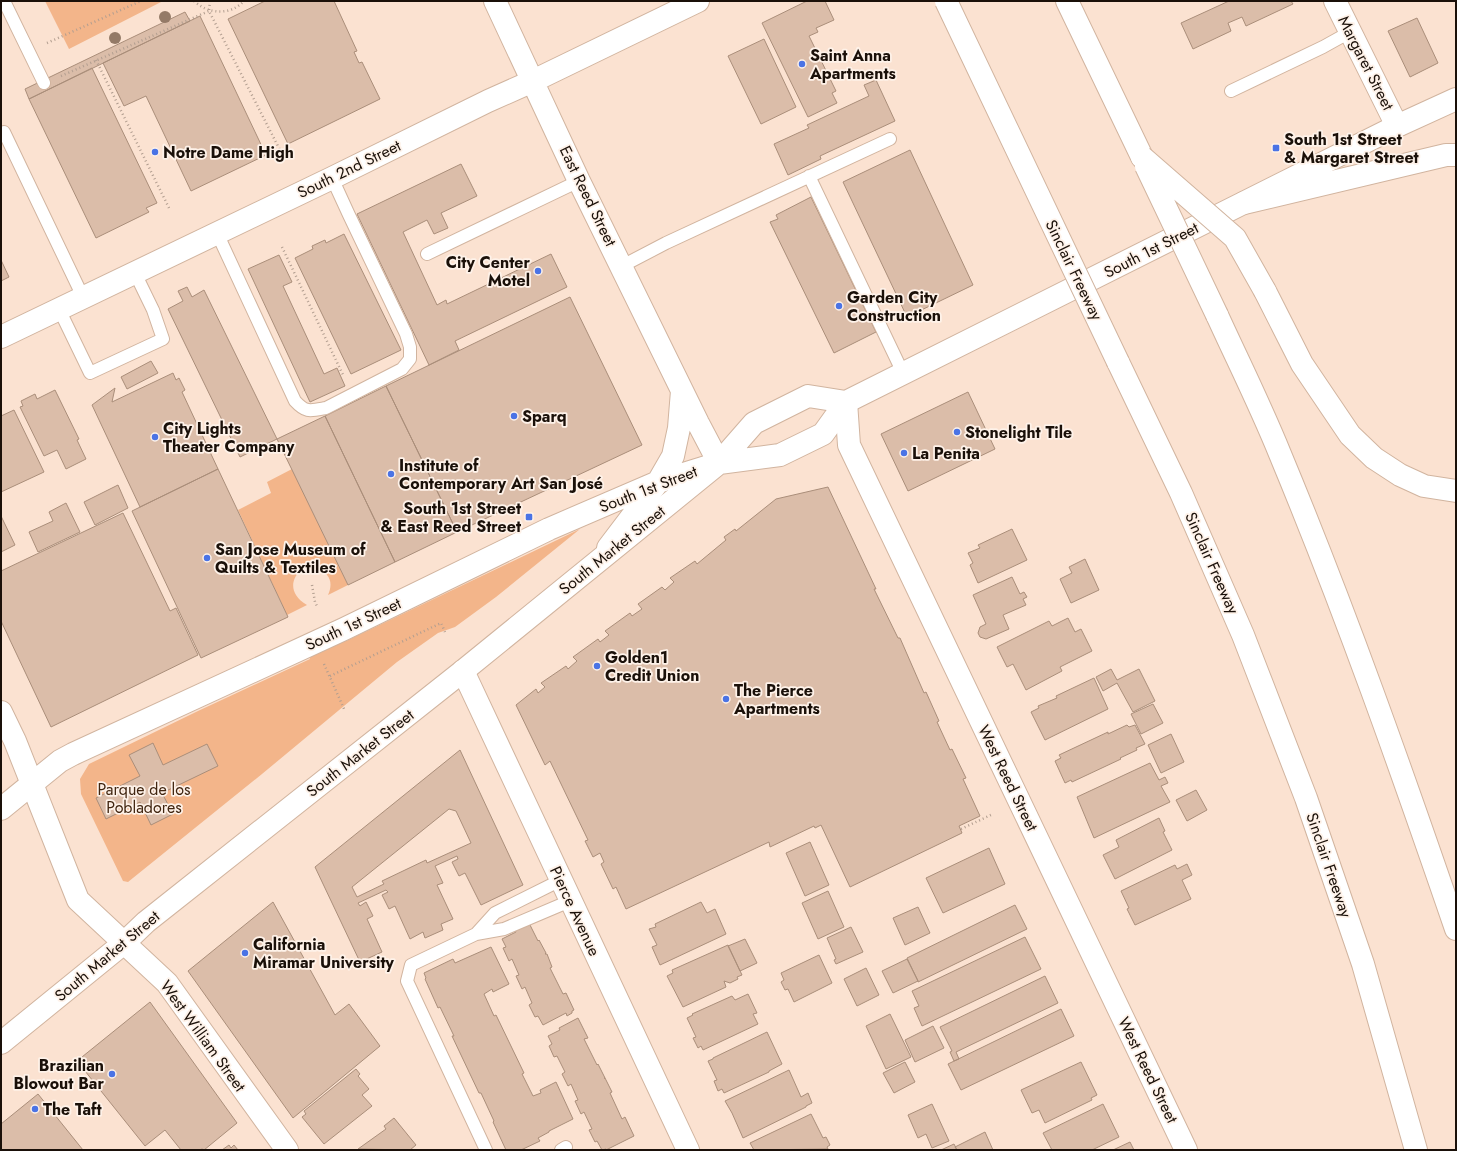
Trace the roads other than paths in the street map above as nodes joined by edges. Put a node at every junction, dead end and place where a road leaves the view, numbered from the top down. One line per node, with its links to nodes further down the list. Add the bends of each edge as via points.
1 (4, 1): 9 (lane)
2 (495, 1): 8 (main road, East Reed Street)
3 (698, 1): 8 (main road, South 2nd Street)
4 (946, 1): 49 (main road, Sinclair Freeway, bridge, via 1181,493 1243,635 1306,798 1363,964)
5 (1067, 1): 16 (main road)
6 (1335, 1): 7 (main road, Margaret Street)
7 (1350, 32): 10 (lane); 12 (main road, Margaret Street)
8 (533, 81): 18 (main road, South 2nd Street); 19 (main road, East Reed Street)
9 (44, 83)
10 (1231, 91)
11 (1456, 99): 12 (main road, South 1st Street)
12 (1397, 126): 20 (main road, South 1st Street)
13 (4, 132): 25 (lane)
14 (890, 138): 17 (lane)
15 (1456, 155): 20 (main road, via 1446,155)
16 (1142, 158): 33 (main road, bridge, via 1235,238 1302,364 1350,435 1374,458 1400,475 1424,486); 41 (main road, bridge, via 1280,452 1342,605)
17 (809, 176): 23 (lane); 28 (lane)
18 (332, 178): 21 (main road, South 2nd Street); 21 (lane, via 406,334 410,359 402,369 326,408 313,411 303,409 295,401)
19 (579, 181): 22 (lane); 23 (main road, East Reed Street)
20 (1244, 203): 28 (main road, South 1st Street)
21 (217, 233): 24 (main road, South 2nd Street)
22 (427, 254)
23 (622, 266): 29 (main road, East Reed Street)
24 (135, 273): 25 (main road, South 2nd Street); 26 (lane, via 153,310 163,339 90,373)
25 (83, 297): 26 (main road, South 2nd Street)
26 (59, 309): 27 (main road, South 2nd Street)
27 (1, 337)
28 (903, 373): 30 (main road, South 1st Street)
29 (682, 389): 31 (main road, East Reed Street); 32 (main road, via 679,428 673,456)
30 (846, 402): 31 (main road, South 1st Street, via 823,434 780,455); 31 (main road, via 808,396 754,423); 48 (main road, West Reed Street, via 850,445)
31 (719, 463): 32 (main road, South 1st Street); 34 (main road, South Market Street)
32 (658, 482): 34 (main road); 37 (main road, South 1st Street, via 537,535 344,629 73,754 60,761)
33 (1456, 491)
34 (597, 563): 35 (main road, South Market Street)
35 (463, 671): 39 (main road, Pierce Avenue); 43 (main road, South Market Street, via 146,922)
36 (1, 712): 37 (main road, West William Street)
37 (32, 784): 38 (main road, South 1st Street); 43 (main road, West William Street, via 78,900)
38 (1, 808)
39 (561, 880): 40 (main road, Pierce Avenue); 42 (lane, via 495,913)
40 (570, 901): 42 (lane, via 504,929); 47 (main road, Pierce Avenue)
41 (1456, 929)
42 (476, 934): 46 (lane, via 411,965 407,981)
43 (124, 943): 44 (main road, South Market Street); 45 (main road, West William Street, via 167,983)
44 (1, 1043)
45 (287, 1150)
46 (486, 1150)
47 (688, 1150)
48 (1186, 1150)
49 (1416, 1150)

